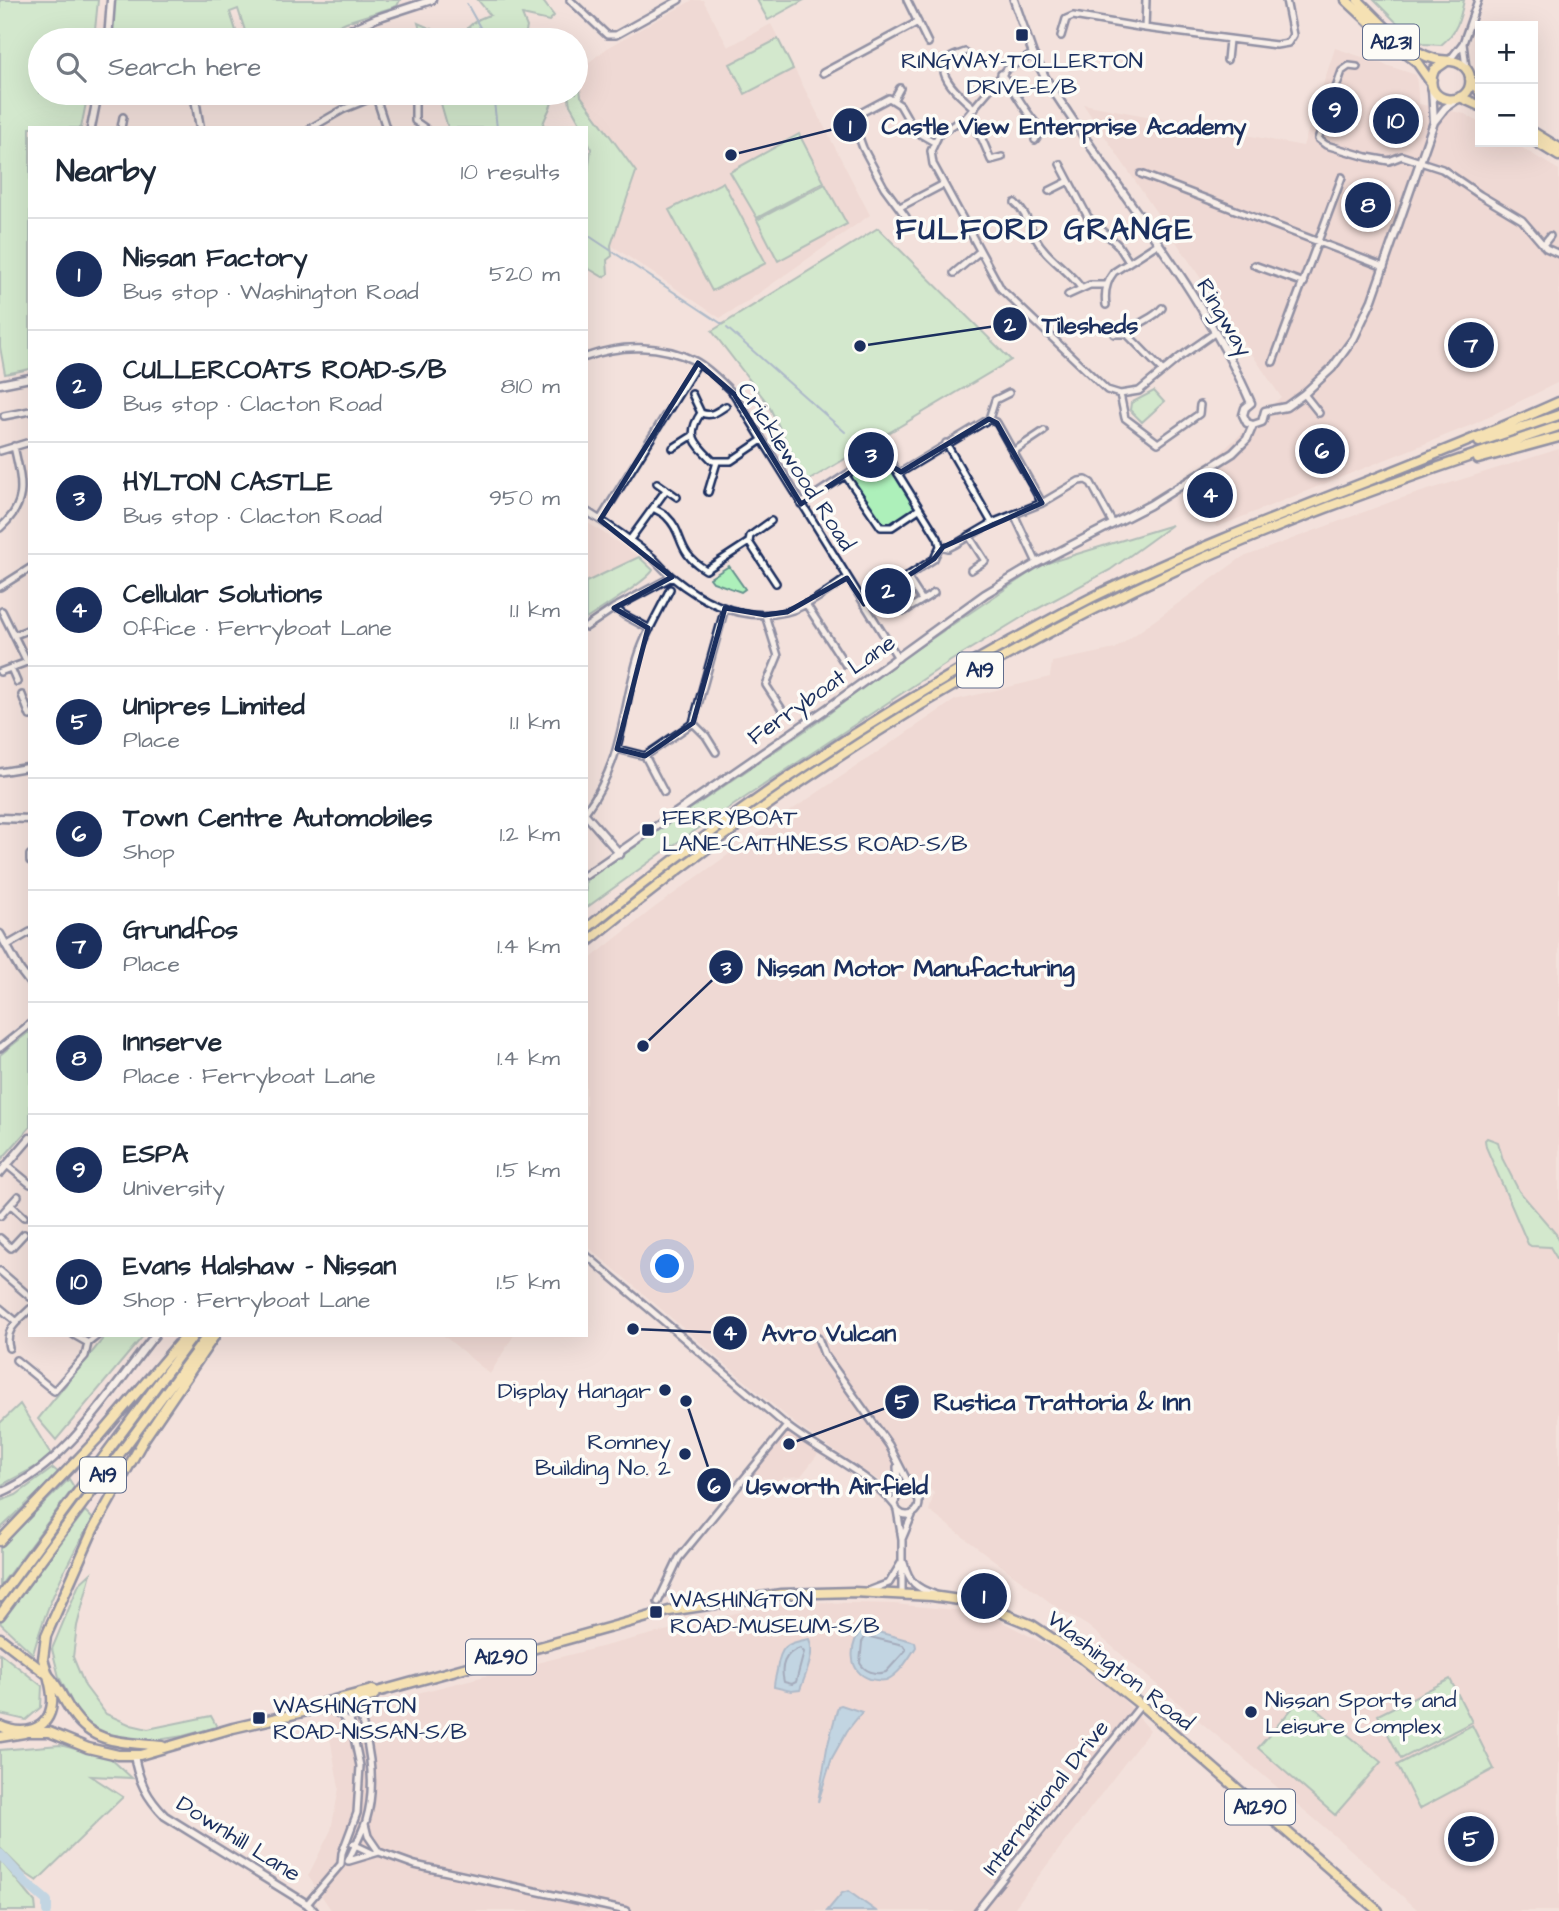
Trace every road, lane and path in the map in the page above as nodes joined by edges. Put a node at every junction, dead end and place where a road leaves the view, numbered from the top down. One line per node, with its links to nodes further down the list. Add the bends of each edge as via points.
1 (111, 0): 13 (street)
2 (432, 0): 14 (street)
3 (570, 0): 4 (street, via 607,36)
4 (679, 0)
5 (907, 0): 12 (street)
6 (1014, 0): 21 (street, Ringway)
7 (1146, 0): 15 (street)
8 (1286, 0): 17 (street, via 1293,30 1288,43)
9 (1358, 0): 23 (main road, A1231, via 1411,47)
10 (1478, 0): 19 (street)
11 (1347, 1): 31 (main road, A1231, via 1416,61)
12 (918, 22): 18 (street); 28 (street)
13 (109, 28)
14 (354, 28)
15 (1145, 28): 16 (street, via 1073,16 1066,19); 17 (street)
16 (1061, 36)
17 (1229, 40): 22 (street)
18 (928, 43)
19 (1462, 43): 23 (street); 27 (street)
20 (965, 52): 25 (street)
21 (1033, 54): 29 (street); 76 (street, Ringway, via 1057,97)
22 (1227, 60)
23 (1448, 61): 27 (main road); 31 (main road, via 1433,70)
24 (935, 62): 25 (street)
25 (943, 66): 42 (street, via 948,82)
26 (1357, 67): 63 (street, via 1342,71 1318,139 1367,157 1389,162 1402,156)
27 (1467, 69): 30 (main road)
28 (823, 73)
29 (1001, 74): 42 (street); 57 (street, via 1042,130)
30 (1470, 79): 32 (main road); 34 (main road)
31 (1432, 86): 34 (main road, via 1442,98); 47 (street)
32 (1475, 86)
33 (900, 88): 35 (street)
34 (1460, 98): 36 (main road); 47 (street)
35 (894, 99): 45 (street, via 882,100); 58 (street, via 915,131)
36 (1475, 104)
37 (96, 105): 49 (street)
38 (197, 105): 51 (street)
39 (351, 105): 52 (street)
40 (379, 105): 53 (street)
41 (415, 105): 46 (street)
42 (975, 109): 44 (street)
43 (123, 117): 50 (street)
44 (966, 117): 58 (street, via 944,129); 62 (street, via 991,160)
45 (852, 118): 48 (street); 72 (street, via 878,177)
46 (415, 121): 54 (street); 55 (street)
47 (1434, 122): 63 (street)
48 (840, 124)
49 (91, 126)
50 (121, 126)
51 (200, 126)
52 (314, 126)
53 (385, 126)
54 (411, 126)
55 (422, 126)
56 (1538, 135): 60 (main road)
57 (1035, 140)
58 (934, 142): 68 (street, via 931,157)
59 (1538, 143): 61 (main road)
60 (1559, 148)
61 (1559, 156)
62 (1002, 157)
63 (1420, 163): 78 (street, via 1442,169 1522,220); 83 (street)
64 (1060, 164): 67 (street)
65 (1141, 174): 77 (street)
66 (1342, 177): 77 (street)
67 (1069, 181): 69 (street); 81 (street, via 1088,216)
68 (944, 184): 72 (street); 79 (street)
69 (1049, 191)
70 (1029, 202): 73 (street)
71 (1015, 203): 73 (street)
72 (900, 207): 74 (street)
73 (1021, 208): 87 (street, via 1045,252)
74 (906, 217)
75 (1550, 236): 78 (street)
76 (1159, 243): 81 (street); 93 (street, Ringway)
77 (1317, 243): 83 (street); 85 (street)
78 (1543, 245): 80 (street)
79 (979, 251): 84 (street); 104 (street, via 1001,289 1101,386)
80 (1559, 254)
81 (1129, 262): 86 (street, via 1114,272)
82 (1254, 265): 85 (street)
83 (1384, 267): 105 (street, via 1354,338 1332,368)
84 (954, 273)
85 (1304, 283): 97 (street)
86 (1107, 285): 87 (street); 89 (street)
87 (1081, 288): 88 (street)
88 (1068, 295)
89 (1106, 305)
90 (1162, 309): 91 (street)
91 (1156, 316): 92 (street); 95 (street, via 1140,322)
92 (1162, 323)
93 (1216, 332): 99 (street); 108 (street, Ringway)
94 (1114, 334): 95 (street)
95 (1128, 334): 99 (street)
96 (588, 357): 98 (street, Cricklewood Road, via 641,347)
97 (1273, 362)
98 (698, 363): 123 (street, Cricklewood Road, via 734,394); 148 (street)
99 (1163, 371): 104 (street, via 1139,391)
100 (28, 377): 101 (street)
101 (0, 384)
102 (1009, 393): 117 (street, via 995,400)
103 (692, 394): 111 (street)
104 (1120, 394): 126 (street, via 1125,418)
105 (1304, 394): 108 (street, via 1286,407); 112 (street)
106 (1559, 402): 133 (main road)
107 (1200, 405): 113 (street)
108 (1259, 405): 118 (street, via 1262,422); 118 (street, via 1245,408 1243,415)
109 (726, 407): 111 (street, via 711,416)
110 (28, 411): 115 (street)
111 (701, 413): 121 (street)
112 (1319, 413)
113 (1199, 414): 116 (street); 126 (street)
114 (1559, 415): 133 (main road, A19)
115 (4, 416)
116 (1208, 417)
117 (989, 419): 125 (street); 130 (street, via 997,423)
118 (1253, 425): 152 (street, Ferryboat Lane, via 1233,453)
119 (1559, 426): 135 (main road, A19)
120 (1044, 430): 130 (street)
121 (692, 436): 128 (street); 132 (street)
122 (1559, 438): 135 (main road, A19)
123 (762, 440): 132 (street, via 731,461); 142 (street, Cricklewood Road)
124 (28, 442): 127 (street)
125 (946, 443): 134 (street); 151 (street)
126 (1158, 443): 131 (street)
127 (14, 446): 129 (street); 149 (street, via 22,485 15,513)
128 (673, 448)
129 (0, 451)
130 (1014, 451): 141 (street)
131 (1160, 452)
132 (717, 462): 139 (street)
133 (1417, 463): 202 (main road, A19, via 1198,549 1093,597 956,672 774,786)
134 (898, 474): 136 (street, via 886,459 875,456); 144 (street)
135 (1418, 475): 205 (main road, A19, via 1179,569 980,670 894,719 778,796)
136 (846, 476): 142 (street); 144 (street, via 881,527 892,527)
137 (657, 483): 138 (street)
138 (666, 490): 140 (street); 143 (street)
139 (708, 492)
140 (677, 497)
141 (1042, 503): 146 (street); 152 (street, via 1086,481)
142 (801, 504): 163 (street, Cricklewood Road)
143 (653, 508): 155 (street); 156 (street, via 667,516 684,552 706,570)
144 (919, 509): 157 (street)
145 (588, 512): 148 (street)
146 (1014, 514): 151 (street); 158 (street)
147 (0, 517): 149 (street)
148 (600, 520): 155 (street)
149 (7, 522): 153 (street)
150 (771, 522): 156 (street, via 750,536)
151 (992, 523): 154 (street)
152 (1113, 524): 158 (street, Ferryboat Lane)
153 (0, 528)
154 (969, 536): 157 (street, via 948,548); 160 (street, via 985,561)
155 (629, 541): 161 (street)
156 (749, 542): 164 (street)
157 (940, 546): 162 (street, via 934,559)
158 (1037, 563): 180 (street, Ferryboat Lane)
159 (28, 569): 165 (street)
160 (971, 570)
161 (672, 577): 171 (street); 172 (street)
162 (907, 577): 168 (street); 170 (street)
163 (847, 578): 169 (street); 170 (street, Cricklewood Road)
164 (776, 583)
165 (0, 587)
166 (670, 589): 177 (street)
167 (934, 593): 168 (street)
168 (922, 600): 174 (street)
169 (806, 604): 175 (street); 182 (street)
170 (864, 604): 180 (street, Cricklewood Road)
171 (614, 608): 176 (street); 177 (street)
172 (725, 608): 175 (street); 189 (street)
173 (2, 611): 179 (street)
174 (905, 611)
175 (765, 615): 187 (street, via 778,656 766,685)
176 (588, 626)
177 (650, 629): 190 (street, via 636,665)
178 (28, 630): 179 (street)
179 (15, 635): 181 (street)
180 (898, 657): 200 (street, Ferryboat Lane)
181 (28, 662): 183 (street)
182 (845, 664)
183 (11, 668): 184 (street); 185 (street)
184 (0, 671)
185 (17, 682)
186 (22, 695): 188 (street)
187 (780, 708)
188 (28, 711)
189 (694, 723): 191 (street); 192 (street)
190 (617, 749): 192 (street); 196 (street)
191 (716, 752)
192 (645, 756): 195 (street)
193 (28, 767): 194 (street)
194 (0, 772)
195 (664, 792)
196 (588, 810)
197 (588, 815): 200 (street)
198 (0, 818): 199 (street)
199 (28, 819)
200 (620, 854): 201 (street, Ferryboat Lane)
201 (588, 874)
202 (588, 927)
203 (28, 933): 206 (street)
204 (0, 934): 206 (street)
205 (588, 941)
206 (6, 946): 207 (street)
207 (28, 980)
208 (28, 1026): 209 (street)
209 (0, 1048)
210 (28, 1140): 211 (street)
211 (7, 1165): 212 (street); 213 (street)
212 (0, 1173)
213 (28, 1182)
214 (28, 1186): 215 (street)
215 (24, 1190)
216 (18, 1196): 217 (street)
217 (10, 1205): 218 (street); 219 (street)
218 (0, 1216)
219 (24, 1217)
220 (24, 1234): 221 (street, via 11,1248)
221 (0, 1238)
222 (588, 1257): 239 (street)
223 (0, 1271): 224 (street)
224 (28, 1295)
225 (0, 1308): 227 (street)
226 (28, 1311): 227 (street)
227 (17, 1322): 237 (street, via 6,1338)
228 (78, 1337): 236 (street)
229 (96, 1337): 236 (street)
230 (153, 1337): 242 (street, via 61,1452 40,1471)
231 (184, 1337): 248 (main road, via 76,1463)
232 (193, 1337): 252 (main road, A19)
233 (207, 1337): 255 (main road, A19)
234 (214, 1337): 257 (main road, via 144,1439 93,1530 46,1636 43,1659)
235 (817, 1338): 240 (street)
236 (88, 1343): 238 (street, via 85,1356 54,1391)
237 (9, 1348)
238 (16, 1360)
239 (787, 1426): 243 (street); 254 (street, via 680,1558)
240 (896, 1460): 241 (street); 244 (street)
241 (913, 1492): 244 (street); 246 (street, via 919,1503)
242 (0, 1493)
243 (885, 1494): 244 (street); 245 (street)
244 (898, 1494): 245 (street)
245 (896, 1508): 246 (street, via 903,1514); 247 (street)
246 (914, 1512): 247 (street)
247 (902, 1539): 249 (street)
248 (0, 1541)
249 (902, 1557): 250 (street, via 889,1583); 251 (street); 253 (street, via 914,1585)
250 (860, 1592): 251 (main road, Washington Road / A1290); 258 (main road, Washington Road / A1290, via 781,1594 669,1611)
251 (902, 1595): 253 (main road, Washington Road / A1290)
252 (0, 1597)
253 (946, 1597): 259 (main road, Washington Road / A1290, via 985,1606 1032,1625)
254 (658, 1602)
255 (0, 1615)
256 (0, 1638): 257 (main road, A1290)
257 (48, 1675): 264 (main road, via 50,1710 42,1723); 266 (main road, A1290, via 77,1720 96,1735 116,1743)
258 (350, 1699): 260 (main road, Washington Road / A1290); 261 (main road, Washington Road / A1290); 263 (street); 268 (street, via 368,1745 371,1769)
259 (1141, 1705): 279 (street, International Drive); 280 (main road, Washington Road / A1290)
260 (326, 1708): 261 (main road, Washington Road / A1290); 263 (street, via 341,1715)
261 (313, 1709): 266 (main road, Washington Road / A1290)
262 (0, 1726): 264 (main road, A1290)
263 (351, 1728): 269 (street, via 361,1779)
264 (25, 1732): 265 (main road); 267 (main road, A1290, via 49,1732 88,1748)
265 (0, 1737)
266 (165, 1746): 267 (main road, A1290)
267 (134, 1755): 276 (street, Downhill Lane, via 142,1786 165,1816)
268 (365, 1824): 270 (street); 271 (street)
269 (348, 1840): 270 (street); 275 (street)
270 (356, 1843): 271 (street); 273 (street); 274 (street)
271 (373, 1846): 272 (street)
272 (379, 1852): 273 (street); 278 (street)
273 (372, 1853): 274 (street)
274 (348, 1861): 275 (street)
275 (341, 1864): 276 (street)
276 (307, 1904): 277 (street, Downhill Lane)
277 (314, 1911)
278 (627, 1911)
279 (977, 1911)
280 (1378, 1911)

